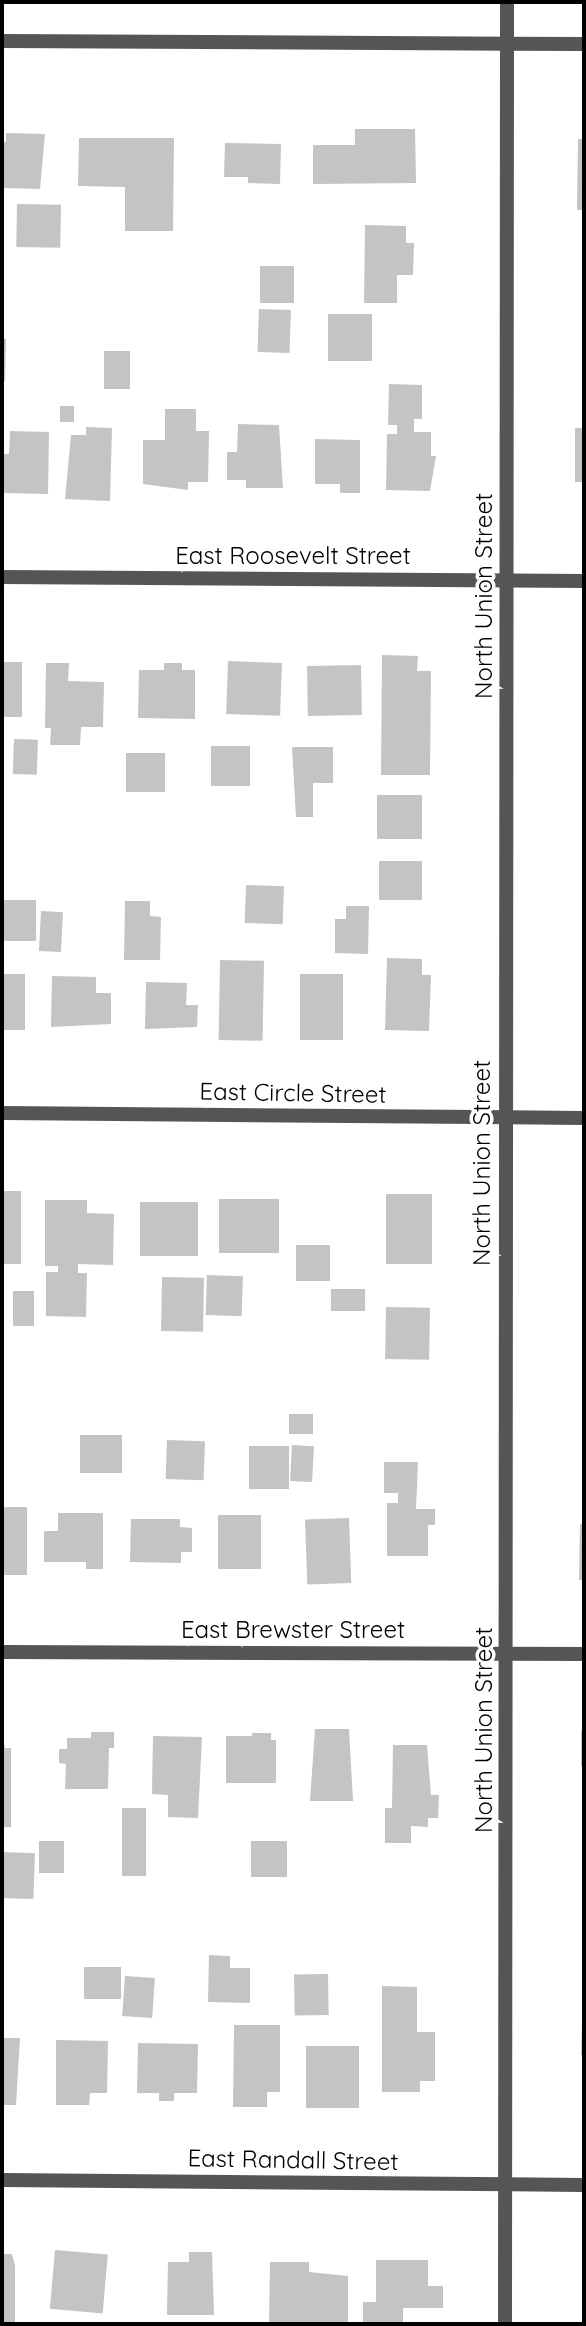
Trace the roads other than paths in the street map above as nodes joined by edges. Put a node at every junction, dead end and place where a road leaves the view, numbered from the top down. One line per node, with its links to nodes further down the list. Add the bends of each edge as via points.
1 (507, 2): 3 (street, North Union Street)
2 (2, 41): 3 (street)
3 (507, 44): 4 (street); 6 (street, North Union Street)
4 (584, 44)
5 (2, 577): 6 (street, East Roosevelt Street)
6 (507, 581): 7 (street, East Roosevelt Street); 9 (street, North Union Street)
7 (584, 581)
8 (2, 1113): 9 (street, East Circle Street)
9 (504, 1118): 10 (street, East Circle Street); 12 (street, North Union Street)
10 (584, 1118)
11 (2, 1651): 12 (street, East Brewster Street)
12 (508, 1653): 13 (street, East Brewster Street); 15 (street, North Union Street)
13 (584, 1654)
14 (2, 2179): 15 (street, East Randall Street)
15 (503, 2184): 16 (street, East Randall Street); 17 (street, North Union Street)
16 (584, 2185)
17 (505, 2324)

